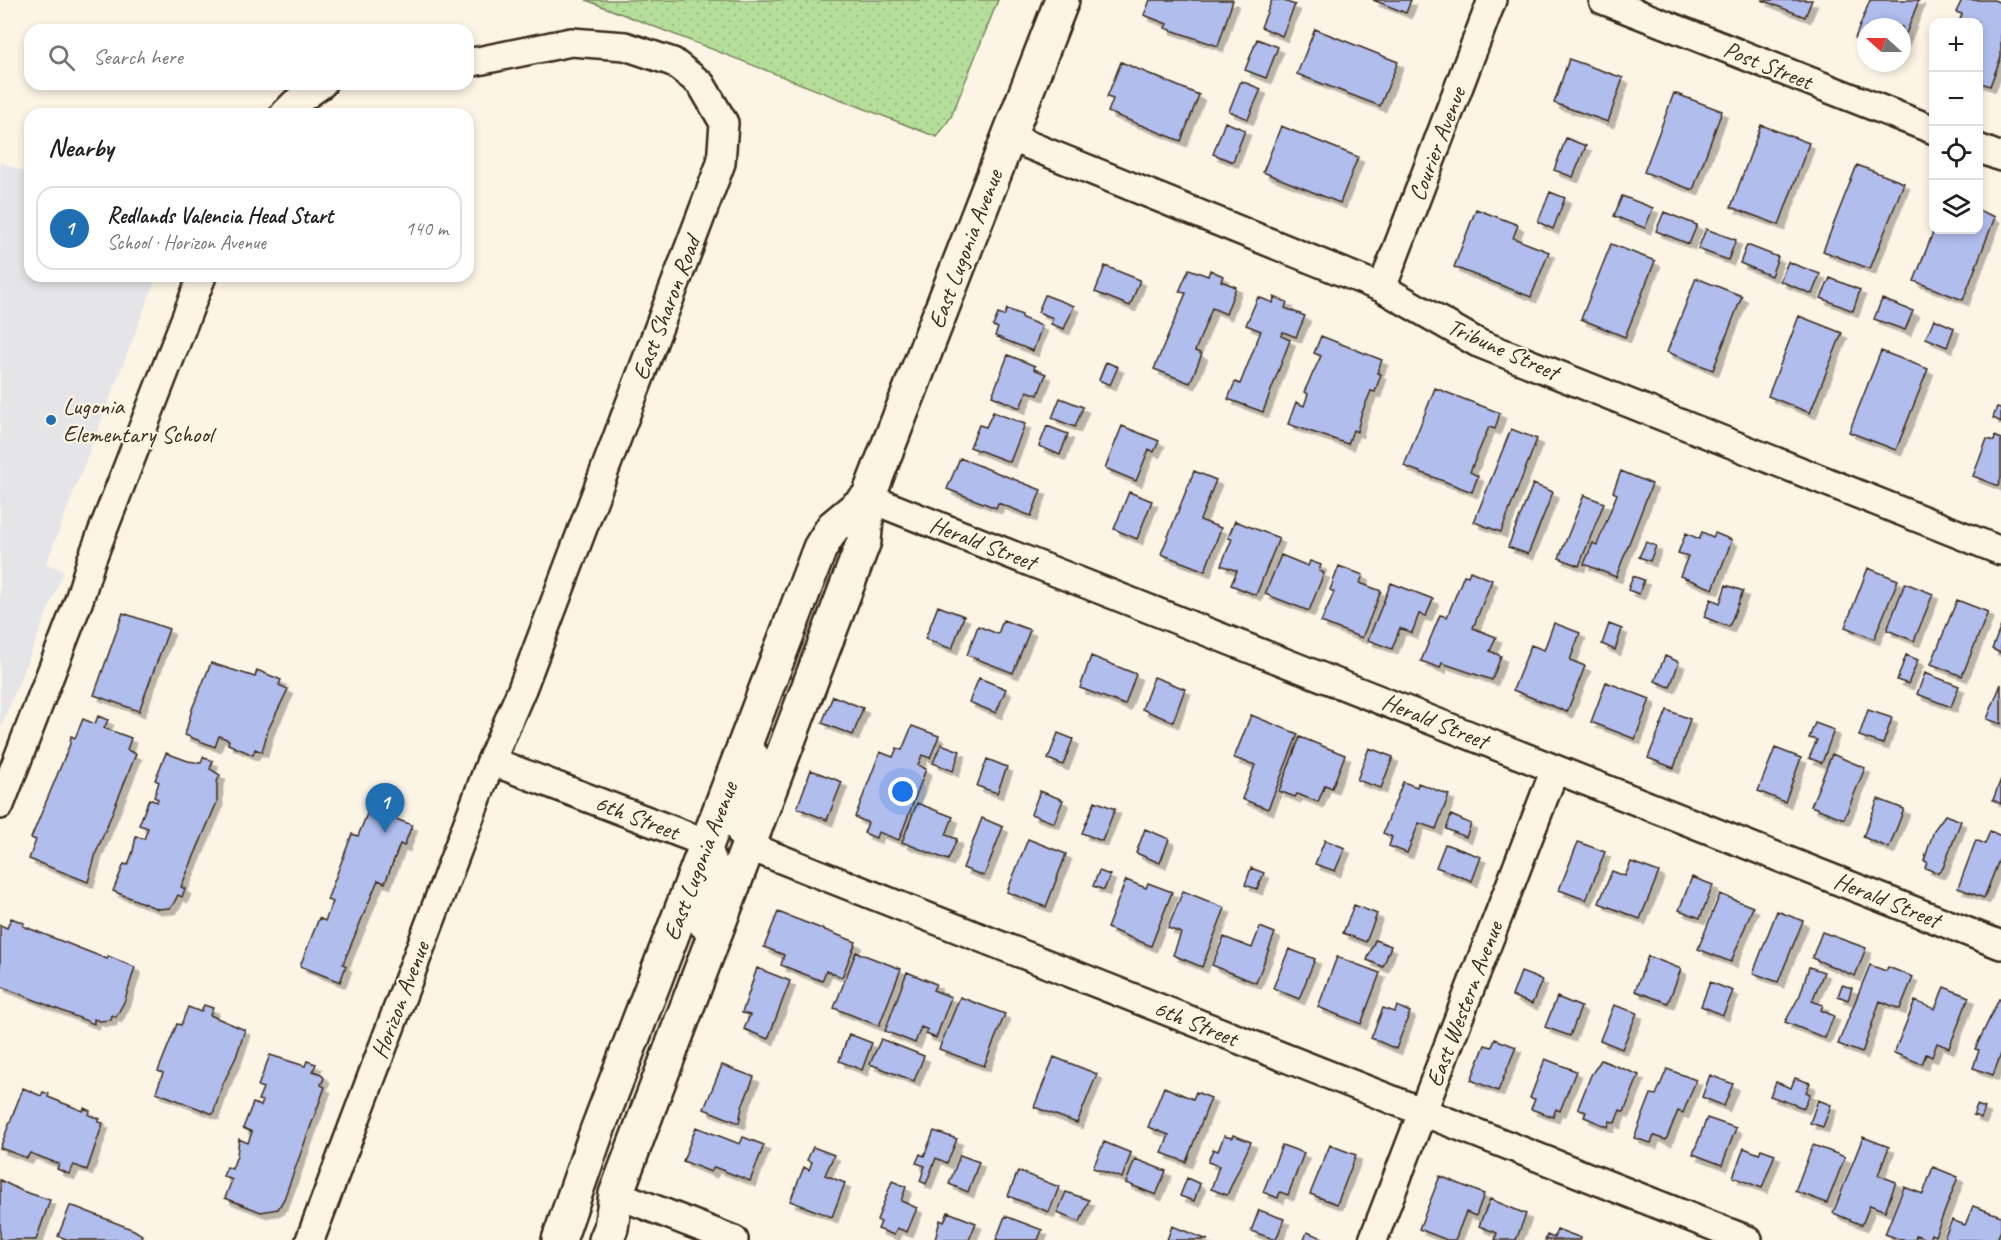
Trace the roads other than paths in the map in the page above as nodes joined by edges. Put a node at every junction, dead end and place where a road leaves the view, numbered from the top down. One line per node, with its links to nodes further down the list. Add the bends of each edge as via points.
1 (1062, 0): 8 (main road, East Lugonia Avenue)
2 (1492, 0): 12 (street, Courier Avenue)
3 (1603, 0): 7 (street, Post Street)
4 (474, 62): 16 (street, East Sharon Road, via 571,42 625,46 673,62 701,84 724,123 721,162 522,689)
5 (313, 90): 6 (street)
6 (290, 108)
7 (1929, 128)
8 (1009, 137): 12 (street, Tribune Street); 13 (main road, East Lugonia Avenue)
9 (1983, 150): 10 (street)
10 (2001, 157)
11 (200, 282): 18 (street)
12 (1382, 288): 14 (street, Tribune Street, via 1478,344)
13 (868, 498): 15 (main road, East Lugonia Avenue, via 833,527 820,548); 17 (street, Herald Street); 20 (main road, East Lugonia Avenue, via 864,541)
14 (2001, 551)
15 (745, 744): 19 (main road, East Lugonia Avenue); 20 (street, via 759,768 740,831)
16 (491, 761): 19 (street, 6th Street); 25 (street, Horizon Avenue)
17 (1555, 769): 21 (street, Herald Street); 23 (street, East Western Avenue)
18 (0, 805)
19 (706, 843): 22 (street, 6th Street, via 718,876 700,934); 26 (main road, East Lugonia Avenue)
20 (748, 846): 22 (main road, East Lugonia Avenue); 23 (street, 6th Street)
21 (2001, 945)
22 (706, 956): 24 (main road, East Lugonia Avenue)
23 (1423, 1113): 29 (street, East Western Avenue); 30 (street, 6th Street)
24 (616, 1194): 27 (main road, East Lugonia Avenue); 28 (street)
25 (309, 1240)
26 (559, 1240)
27 (606, 1240)
28 (734, 1240)
29 (1373, 1240)
30 (1748, 1240)

